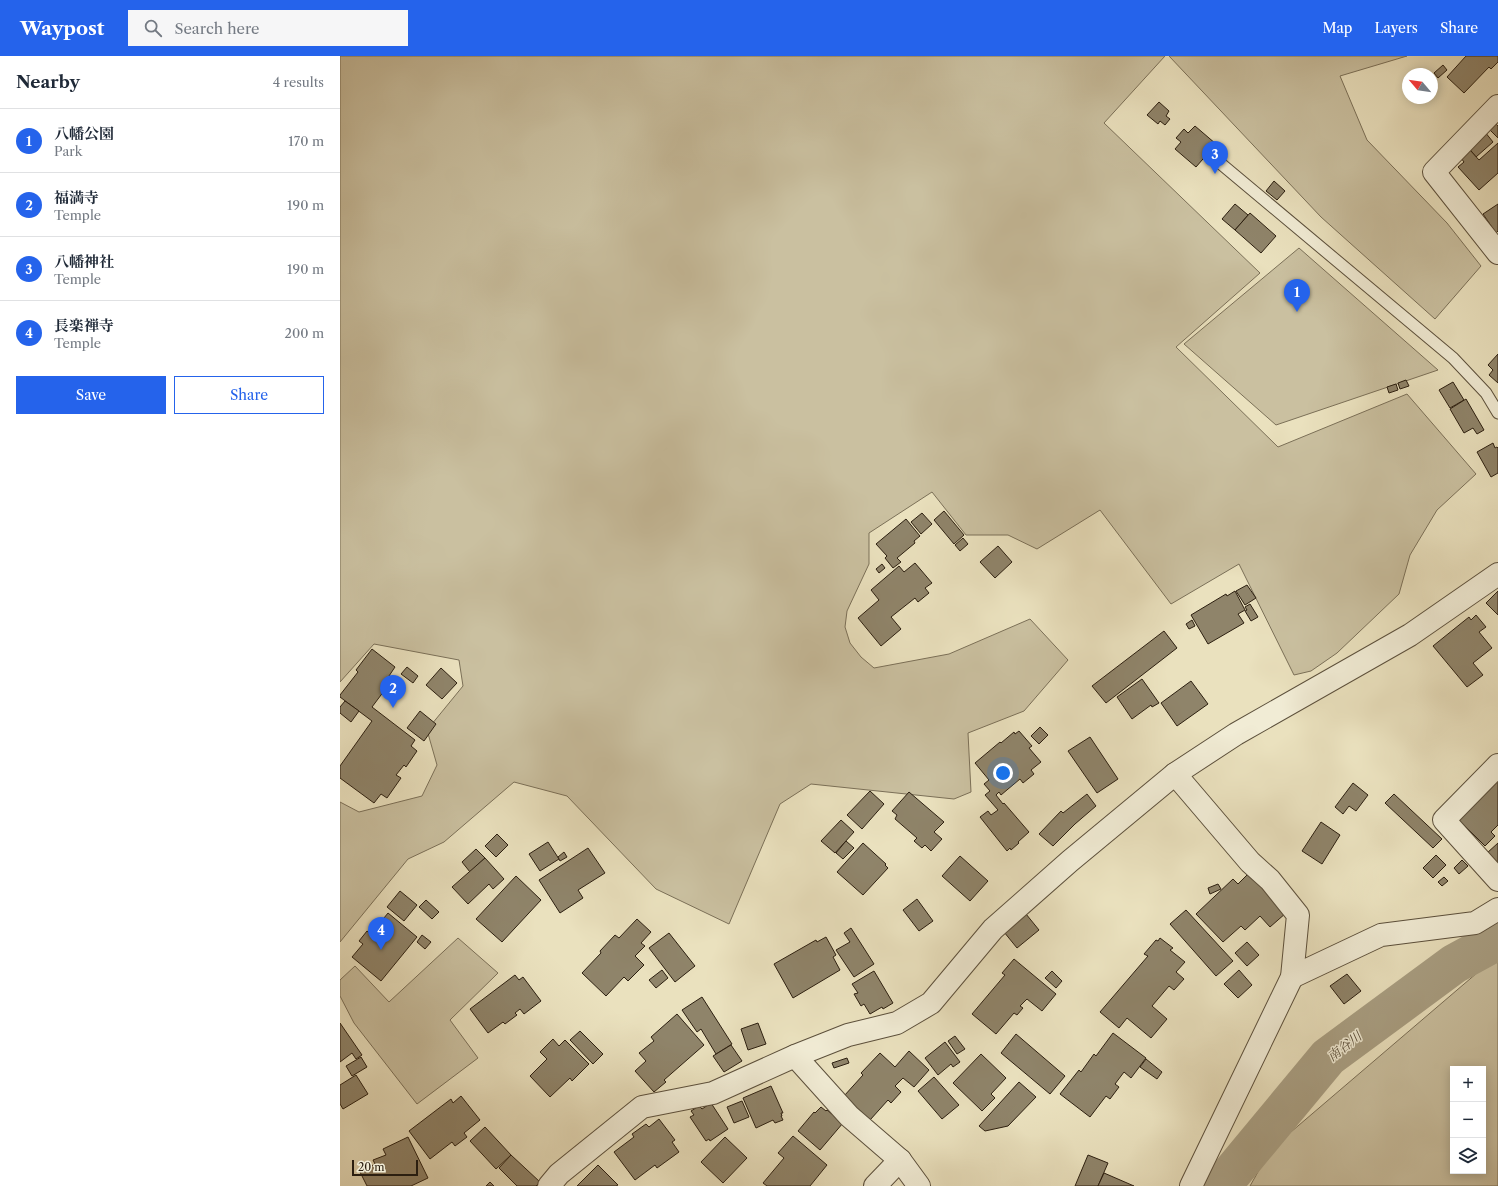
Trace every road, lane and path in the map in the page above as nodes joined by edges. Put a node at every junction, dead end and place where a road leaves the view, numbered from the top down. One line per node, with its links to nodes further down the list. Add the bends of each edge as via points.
1 (1498, 106): 3 (street, via 1434,172)
2 (1220, 163): 4 (lane, via 1453,358 1486,393)
3 (1498, 253)
4 (1498, 413)
5 (1498, 574): 7 (street, via 1410,635 1236,734)
6 (1498, 765): 8 (street, via 1444,820)
7 (1175, 774): 10 (street, via 1298,915); 11 (street, via 993,929 931,1003 897,1023 848,1035)
8 (1498, 880)
9 (1498, 909): 10 (street, via 1475,923 1381,935)
10 (1292, 977): 16 (street)
11 (795, 1056): 12 (street, via 848,1116); 13 (street, via 713,1093 642,1107 559,1174)
12 (900, 1160): 14 (street); 15 (street)
13 (549, 1186)
14 (875, 1186)
15 (919, 1186)
16 (1191, 1186)

